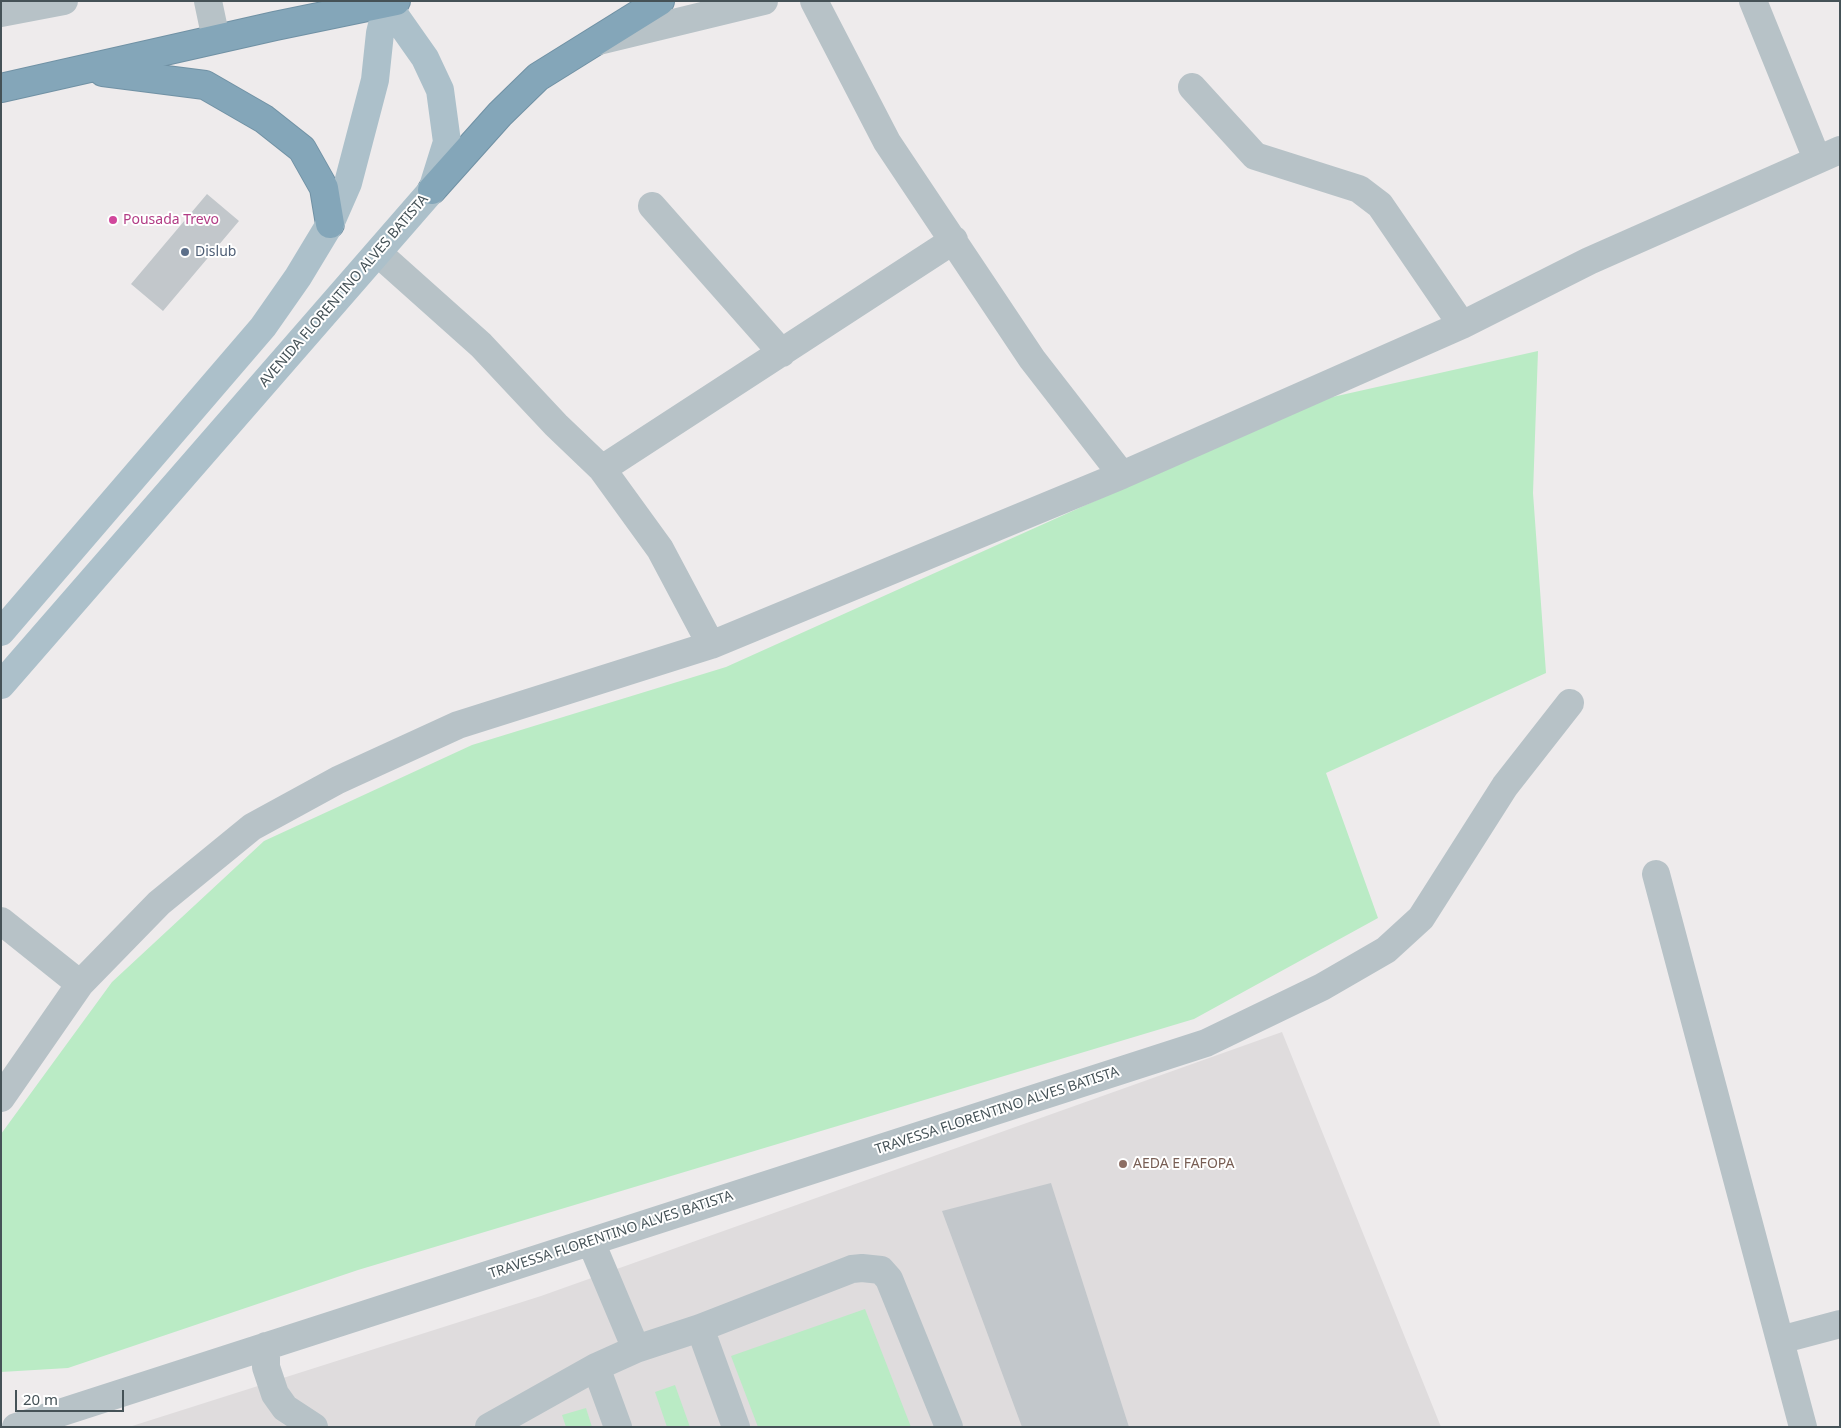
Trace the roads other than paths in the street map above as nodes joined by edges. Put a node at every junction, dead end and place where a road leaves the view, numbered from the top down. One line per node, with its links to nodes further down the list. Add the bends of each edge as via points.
1 (64, 1): 8 (street)
2 (208, 1): 9 (street)
3 (660, 1): 10 (highway)
4 (764, 1): 10 (street)
5 (814, 1): 18 (street, via 887,142)
6 (1754, 1): 14 (street)
7 (391, 3): 9 (highway); 15 (main road, AVENIDA FLORENTINO ALVES BATISTA, via 425,58 440,90 447,142); 17 (main road, via 380,33 375,80 358,150)
8 (1, 14)
9 (216, 39): 11 (highway)
10 (593, 42): 15 (highway, via 538,77)
11 (84, 70): 13 (highway); 17 (highway, via 205,85 264,118 302,149 324,188)
12 (1192, 87): 20 (street, via 1255,156 1359,189 1380,205)
13 (1, 88)
14 (1828, 155): 20 (street, via 1589,261)
15 (432, 190): 19 (main road, AVENIDA FLORENTINO ALVES BATISTA)
16 (652, 206): 22 (street)
17 (330, 224): 21 (main road)
18 (954, 240): 22 (street); 25 (street, via 1032,359)
19 (378, 253): 23 (main road, AVENIDA FLORENTINO ALVES BATISTA); 24 (street, via 480,345)
20 (1462, 325): 25 (street)
21 (263, 326): 23 (main road); 26 (main road)
22 (782, 352): 24 (street)
23 (290, 353): 28 (main road, AVENIDA FLORENTINO ALVES BATISTA)
24 (602, 469): 27 (street, via 660,549)
25 (1122, 475): 27 (street)
26 (1, 632)
27 (711, 645): 32 (street, via 458,725 330,784 252,827 159,903)
28 (1, 685)
29 (1570, 702): 34 (street, TRAVESSA FLORENTINO ALVES BATISTA, via 1504,786 1421,918 1386,950 1322,987 1206,1043)
30 (1656, 874): 37 (street)
31 (1, 922): 32 (street)
32 (80, 984): 33 (street)
33 (1, 1098)
34 (591, 1242): 38 (street, TRAVESSA FLORENTINO ALVES BATISTA); 39 (street)
35 (1840, 1324): 37 (street)
36 (700, 1328): 39 (street); 45 (street); 46 (street, via 852,1269 882,1270 889,1279)
37 (1780, 1340): 47 (street)
38 (266, 1346): 41 (street, TRAVESSA FLORENTINO ALVES BATISTA); 42 (street, via 266,1366 275,1394 285,1408)
39 (636, 1349): 40 (street)
40 (596, 1367): 43 (street); 44 (street)
41 (16, 1427)
42 (314, 1427)
43 (489, 1427)
44 (618, 1427)
45 (736, 1427)
46 (949, 1427)
47 (1803, 1427)

